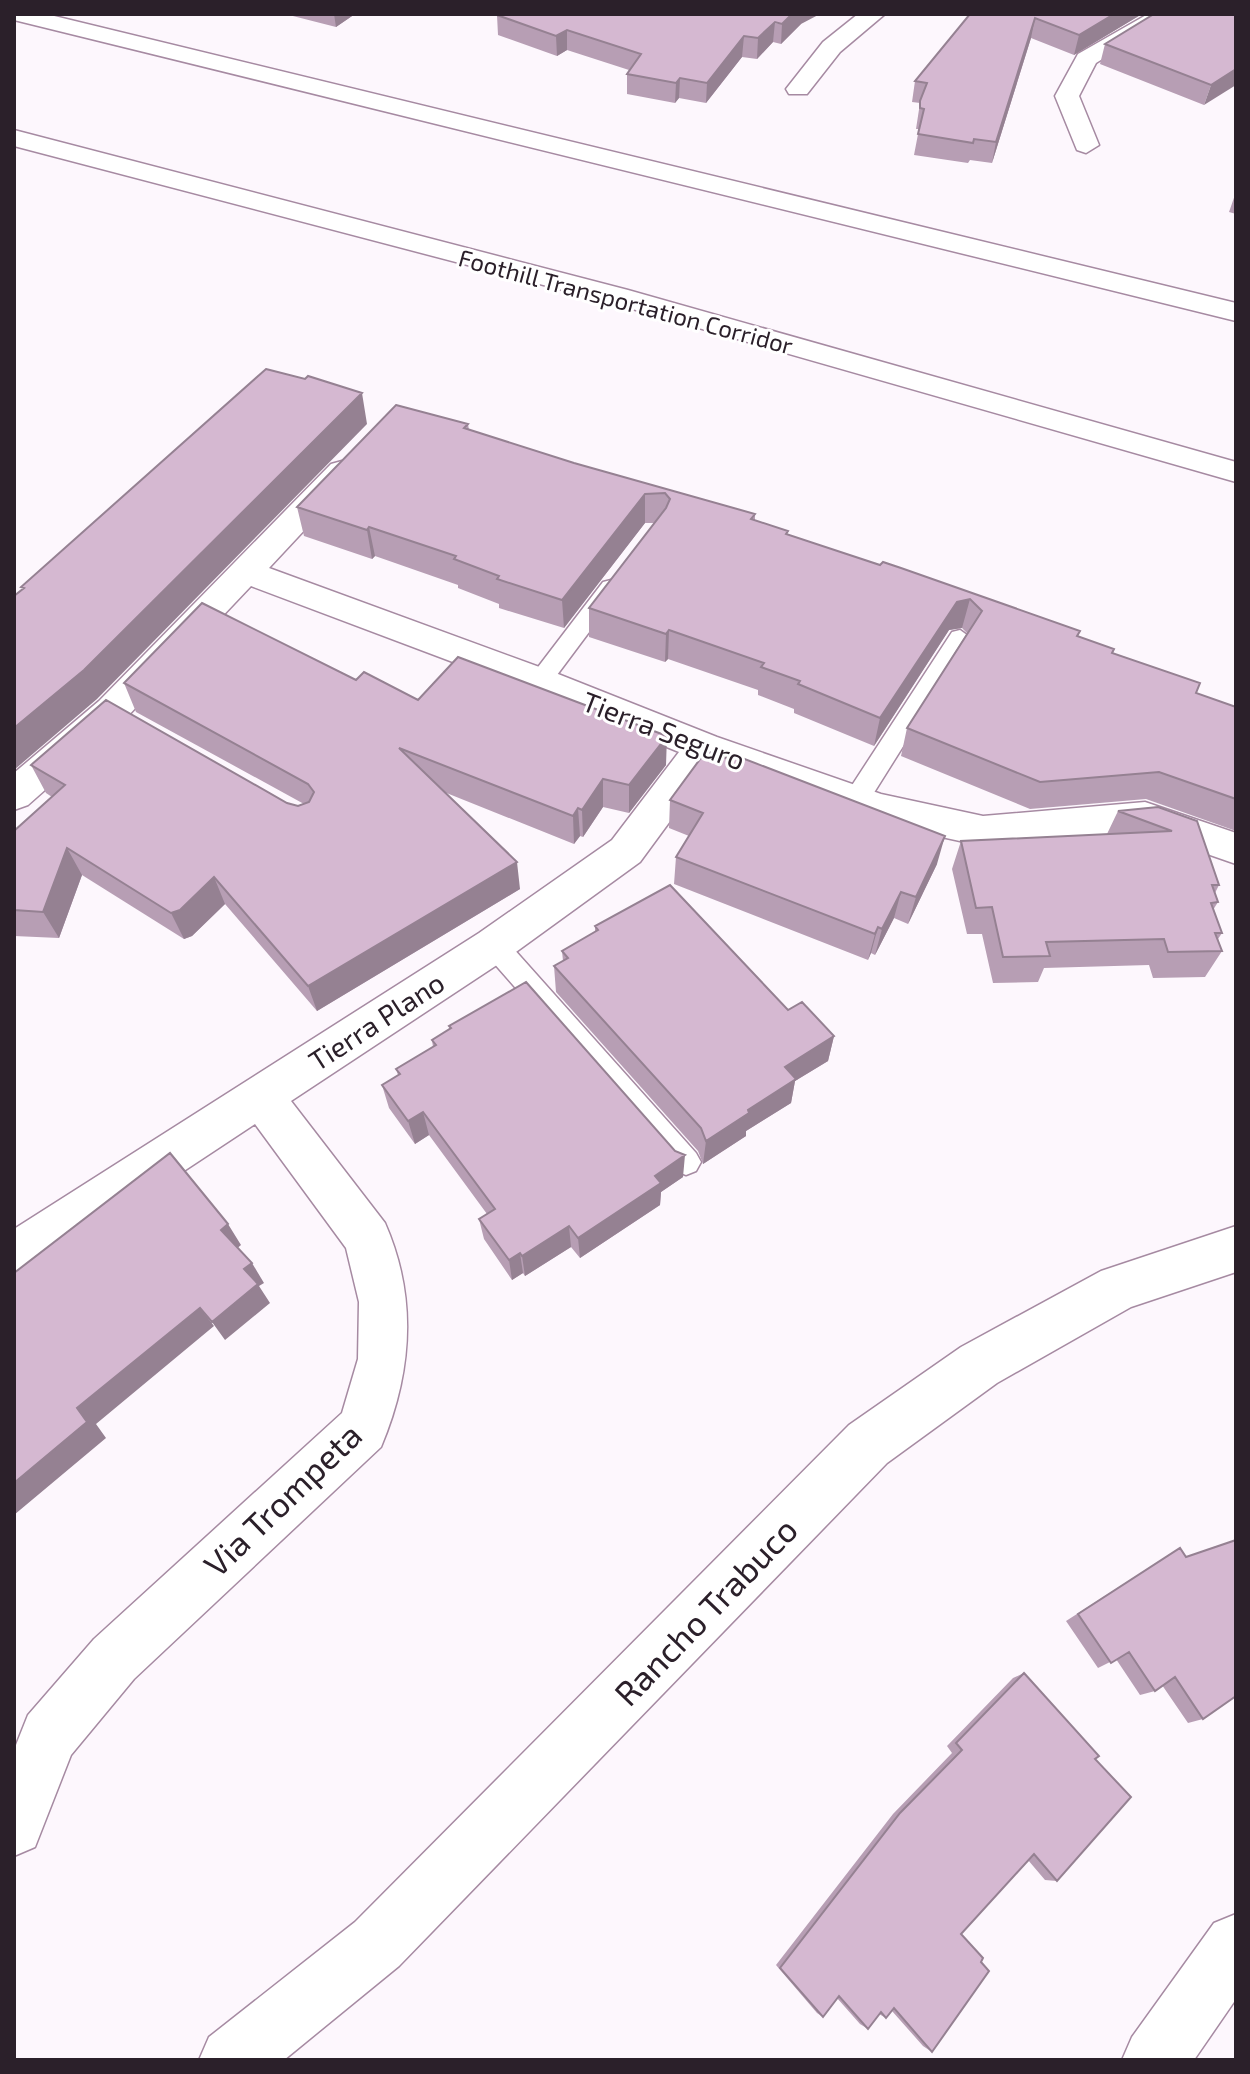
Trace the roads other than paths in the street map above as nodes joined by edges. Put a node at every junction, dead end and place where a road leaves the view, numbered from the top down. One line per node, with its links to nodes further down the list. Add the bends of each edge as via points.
1 (18, 14): 7 (main road)
2 (874, 14): 4 (main road, via 824,52)
3 (1164, 14): 6 (main road, via 1086,59 1067,96)
4 (798, 89)
5 (14, 138): 9 (main road, Foothill Transportation Corridor, via 618,296)
6 (1086, 145)
7 (1236, 312)
8 (364, 449): 11 (main road)
9 (1236, 472)
10 (626, 567): 13 (lane)
11 (244, 571): 13 (main road, Tierra Seguro); 15 (main road, via 126,718)
12 (960, 638): 16 (lane)
13 (540, 681): 14 (main road, Tierra Seguro)
14 (704, 747): 16 (main road, Tierra Seguro); 18 (main road, Tierra Plano, via 626,851)
15 (14, 795)
16 (856, 800): 17 (main road, Tierra Seguro, via 983,831 1145,817)
17 (1236, 849)
18 (494, 945): 19 (main road, Tierra Plano); 20 (lane)
19 (261, 1096): 22 (main road, Tierra Plano); 23 (main road, Via Trompeta, via 368,1239 384,1302 383,1359 363,1429 114,1659 49,1736)
20 (686, 1162)
21 (1236, 1249): 25 (main road, Rancho Trabuco, via 1118,1288 979,1365 868,1444 377,1944)
22 (14, 1256)
23 (14, 1826)
24 (1236, 1945): 26 (main road)
25 (232, 2060)
26 (1155, 2060)

